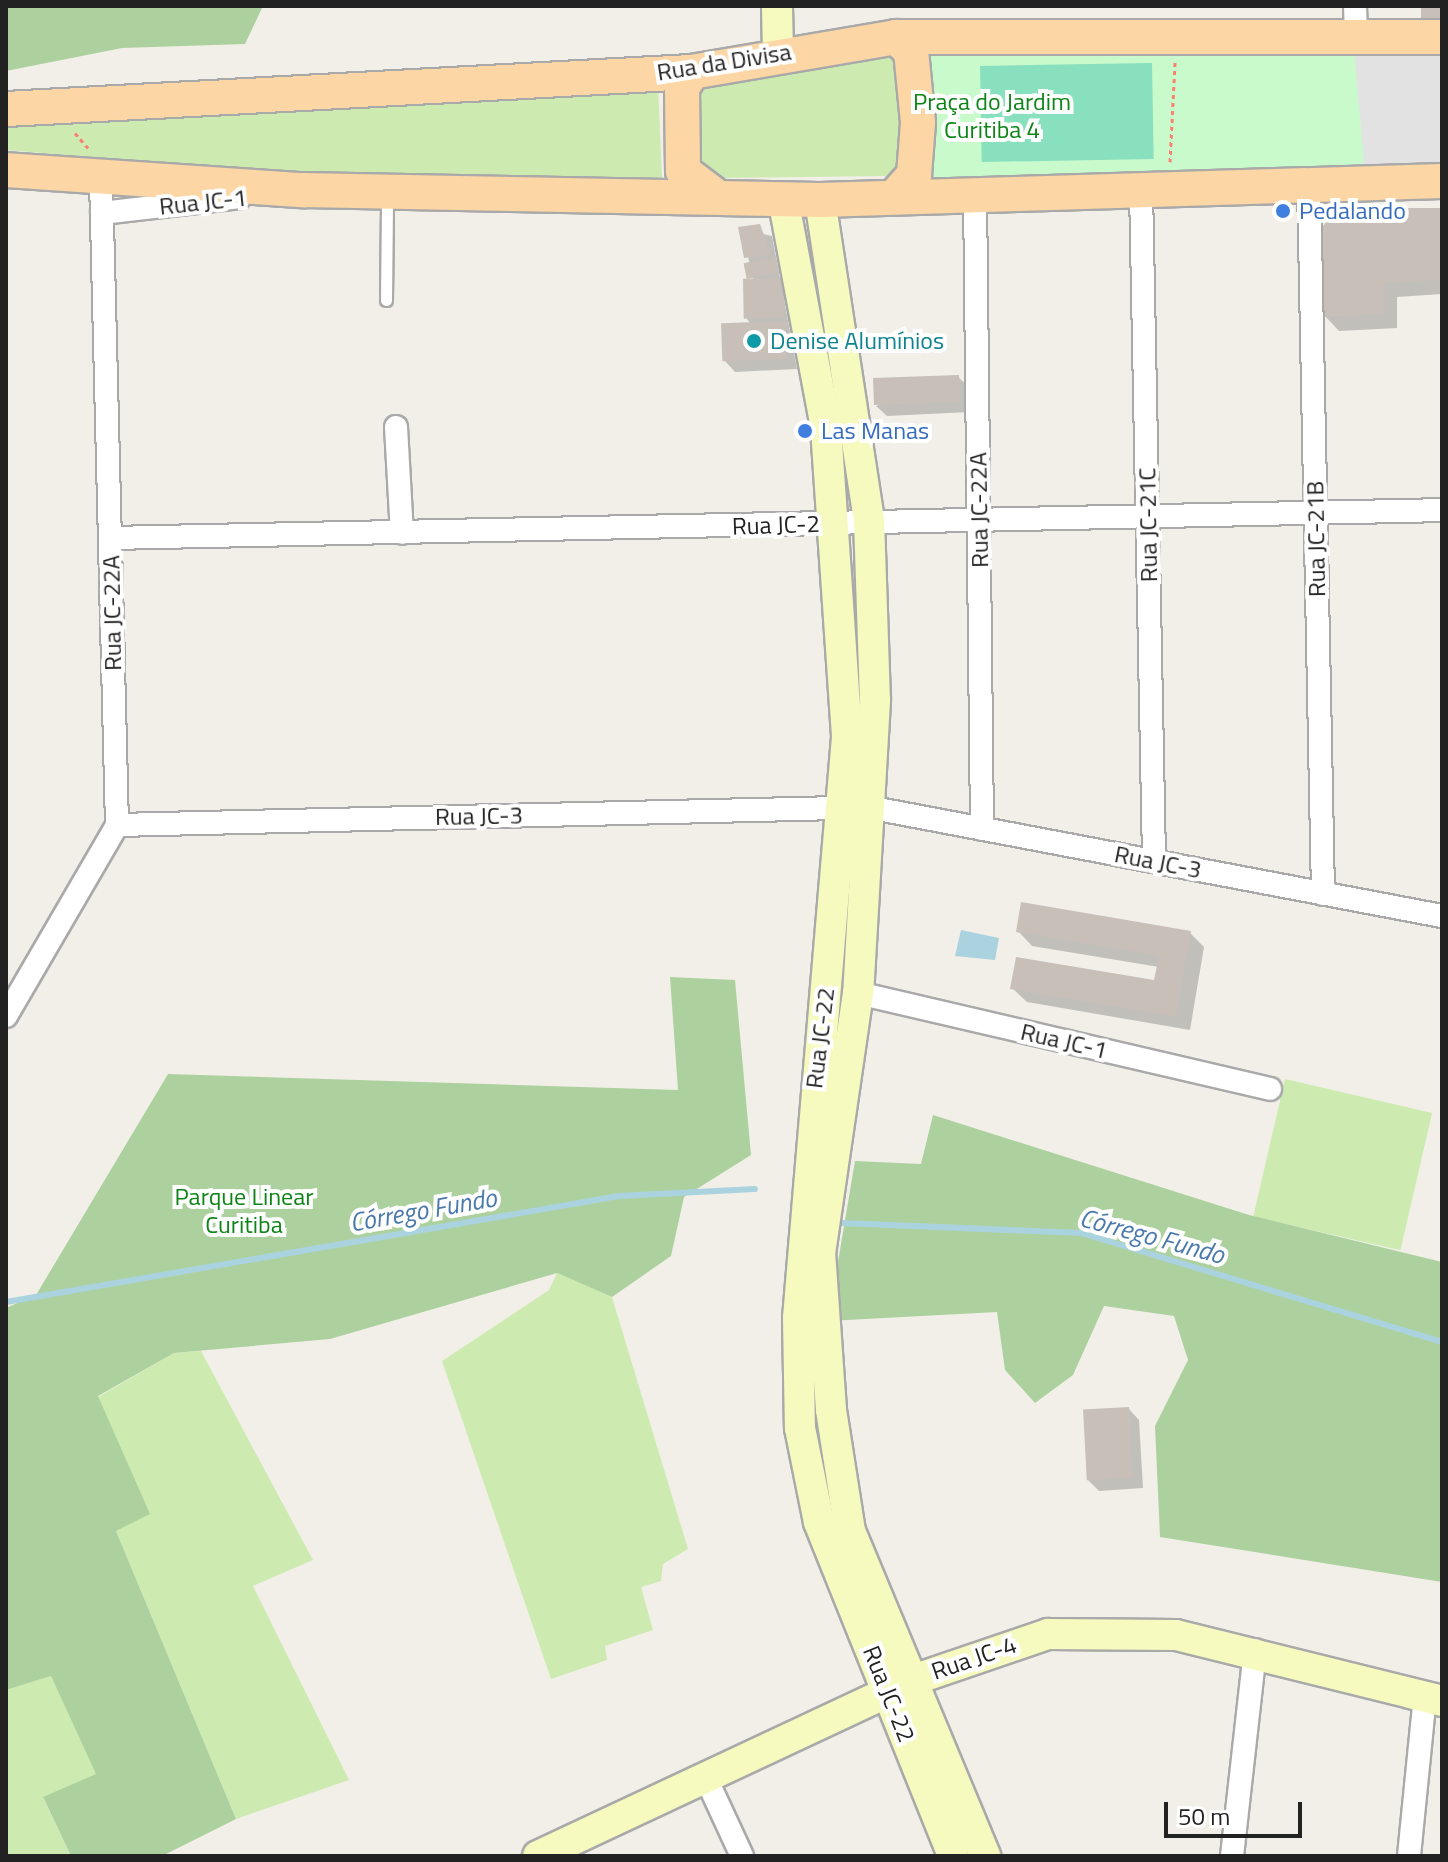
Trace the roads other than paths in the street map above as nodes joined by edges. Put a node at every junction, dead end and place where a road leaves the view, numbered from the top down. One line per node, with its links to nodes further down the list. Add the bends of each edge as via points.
1 (777, 6): 5 (main road)
2 (1355, 23): 3 (main road, Rua da Divisa, via 1176,38); 4 (main road, Rua da Divisa)
3 (896, 37): 5 (main road, Rua da Divisa); 14 (main road, via 911,51 918,123 914,175)
4 (1442, 37)
5 (778, 53): 6 (main road, Rua da Divisa)
6 (692, 72): 7 (main road, Rua da Divisa); 15 (main road, via 682,88 683,171)
7 (6, 109)
8 (6, 170): 16 (main road)
9 (1442, 181): 10 (main road)
10 (1309, 184): 11 (main road); 22 (street, Rua JC-21B)
11 (1155, 188): 13 (main road); 23 (street, Rua JC-21C)
12 (387, 192): 15 (main road); 16 (main road); 19 (lane)
13 (975, 192): 14 (main road); 24 (street, Rua JC-22A)
14 (897, 194): 18 (main road)
15 (716, 196): 17 (main road)
16 (102, 197): 28 (street, Rua JC-22A)
17 (783, 198): 18 (main road); 26 (main road, Rua JC-22, via 826,428)
18 (820, 200): 25 (main road, Rua JC-22)
19 (386, 300)
20 (396, 427): 27 (street)
21 (1442, 510): 22 (street, Rua JC-2)
22 (1315, 512): 23 (street, Rua JC-2); 34 (street, Rua JC-21B)
23 (1147, 516): 24 (street, Rua JC-2); 33 (street, Rua JC-21C)
24 (979, 518): 25 (street, Rua JC-2); 32 (street, Rua JC-22A)
25 (869, 520): 26 (street, Rua JC-2); 30 (main road, Rua JC-22)
26 (834, 523): 27 (street, Rua JC-2); 29 (main road, Rua JC-22, via 847,737)
27 (402, 533): 28 (street, Rua JC-2)
28 (110, 538): 31 (street, Rua JC-22A)
29 (840, 808): 31 (street, Rua JC-3); 39 (main road, Rua JC-22)
30 (873, 808): 32 (street, Rua JC-3); 36 (main road, Rua JC-22)
31 (117, 825): 37 (street)
32 (982, 829): 33 (street, Rua JC-3)
33 (1154, 861): 34 (street, Rua JC-3)
34 (1323, 894): 35 (street, Rua JC-3)
35 (1442, 916)
36 (858, 993): 38 (street, Rua JC-1); 39 (main road, Rua JC-22)
37 (6, 1016)
38 (1270, 1089)
39 (825, 1110): 41 (main road, Rua JC-22, via 798,1318 800,1428 819,1522)
40 (1255, 1650): 41 (main road, Rua JC-4, via 1099,1629 1033,1638); 42 (main road, Rua JC-4); 48 (street)
41 (901, 1687): 43 (main road, Rua JC-4); 46 (main road, Rua JC-22); 47 (main road, Rua JC-22)
42 (1433, 1698): 49 (street)
43 (706, 1778): 44 (main road, Rua JC-4); 45 (street)
44 (544, 1855)
45 (742, 1856)
46 (953, 1856)
47 (985, 1856)
48 (1232, 1856)
49 (1409, 1856)

